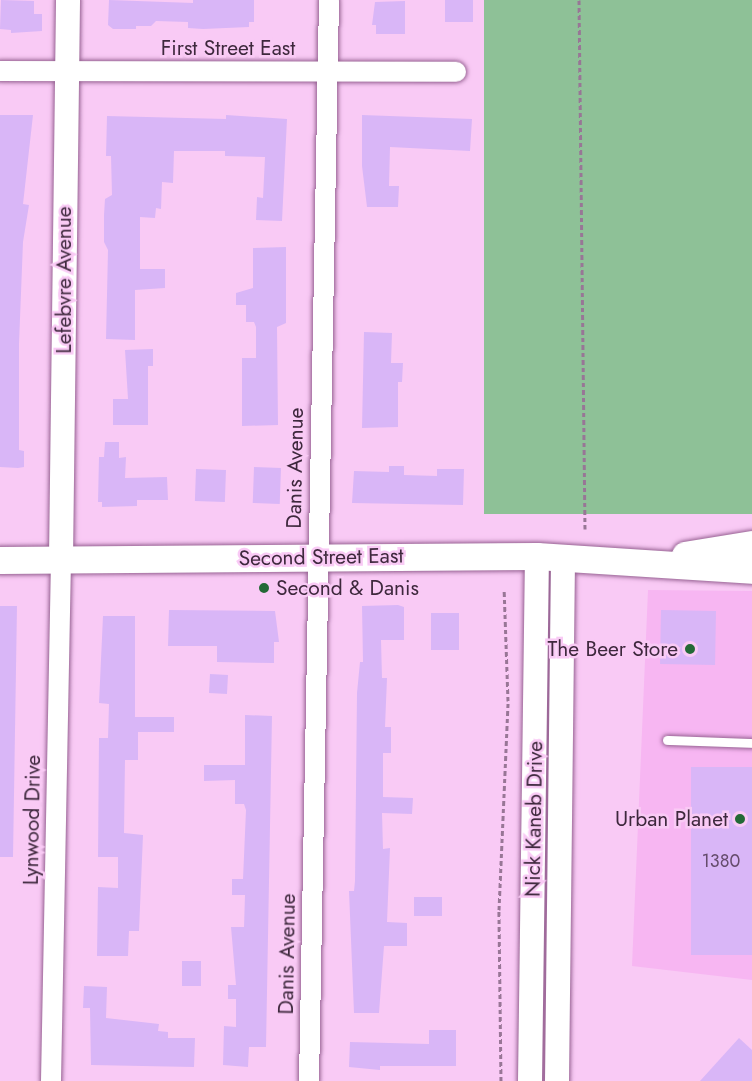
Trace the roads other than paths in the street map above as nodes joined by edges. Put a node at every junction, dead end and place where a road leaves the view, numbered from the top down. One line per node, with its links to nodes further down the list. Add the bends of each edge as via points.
1 (68, 0): 4 (street, Lefebvre Avenue)
2 (328, 0): 5 (street, Danis Avenue)
3 (0, 71): 4 (street, First Street East)
4 (65, 72): 5 (street, First Street East); 10 (street, Lefebvre Avenue)
5 (327, 72): 6 (street, First Street East); 8 (street, Danis Avenue)
6 (456, 72)
7 (752, 544): 12 (main road, Second Street East)
8 (318, 556): 9 (main road, Second Street East); 10 (main road, Second Street East); 17 (street, Danis Avenue)
9 (550, 556): 12 (main road, Second Street East); 18 (street, Nick Kaneb Drive); 19 (street, Nick Kaneb Drive)
10 (61, 559): 11 (main road, Second Street East); 16 (street, Lynwood Drive)
11 (0, 560)
12 (642, 563): 13 (main road, Second Street East)
13 (752, 570)
14 (667, 740): 15 (lane)
15 (752, 743)
16 (51, 1081)
17 (309, 1081)
18 (530, 1081)
19 (557, 1081)

